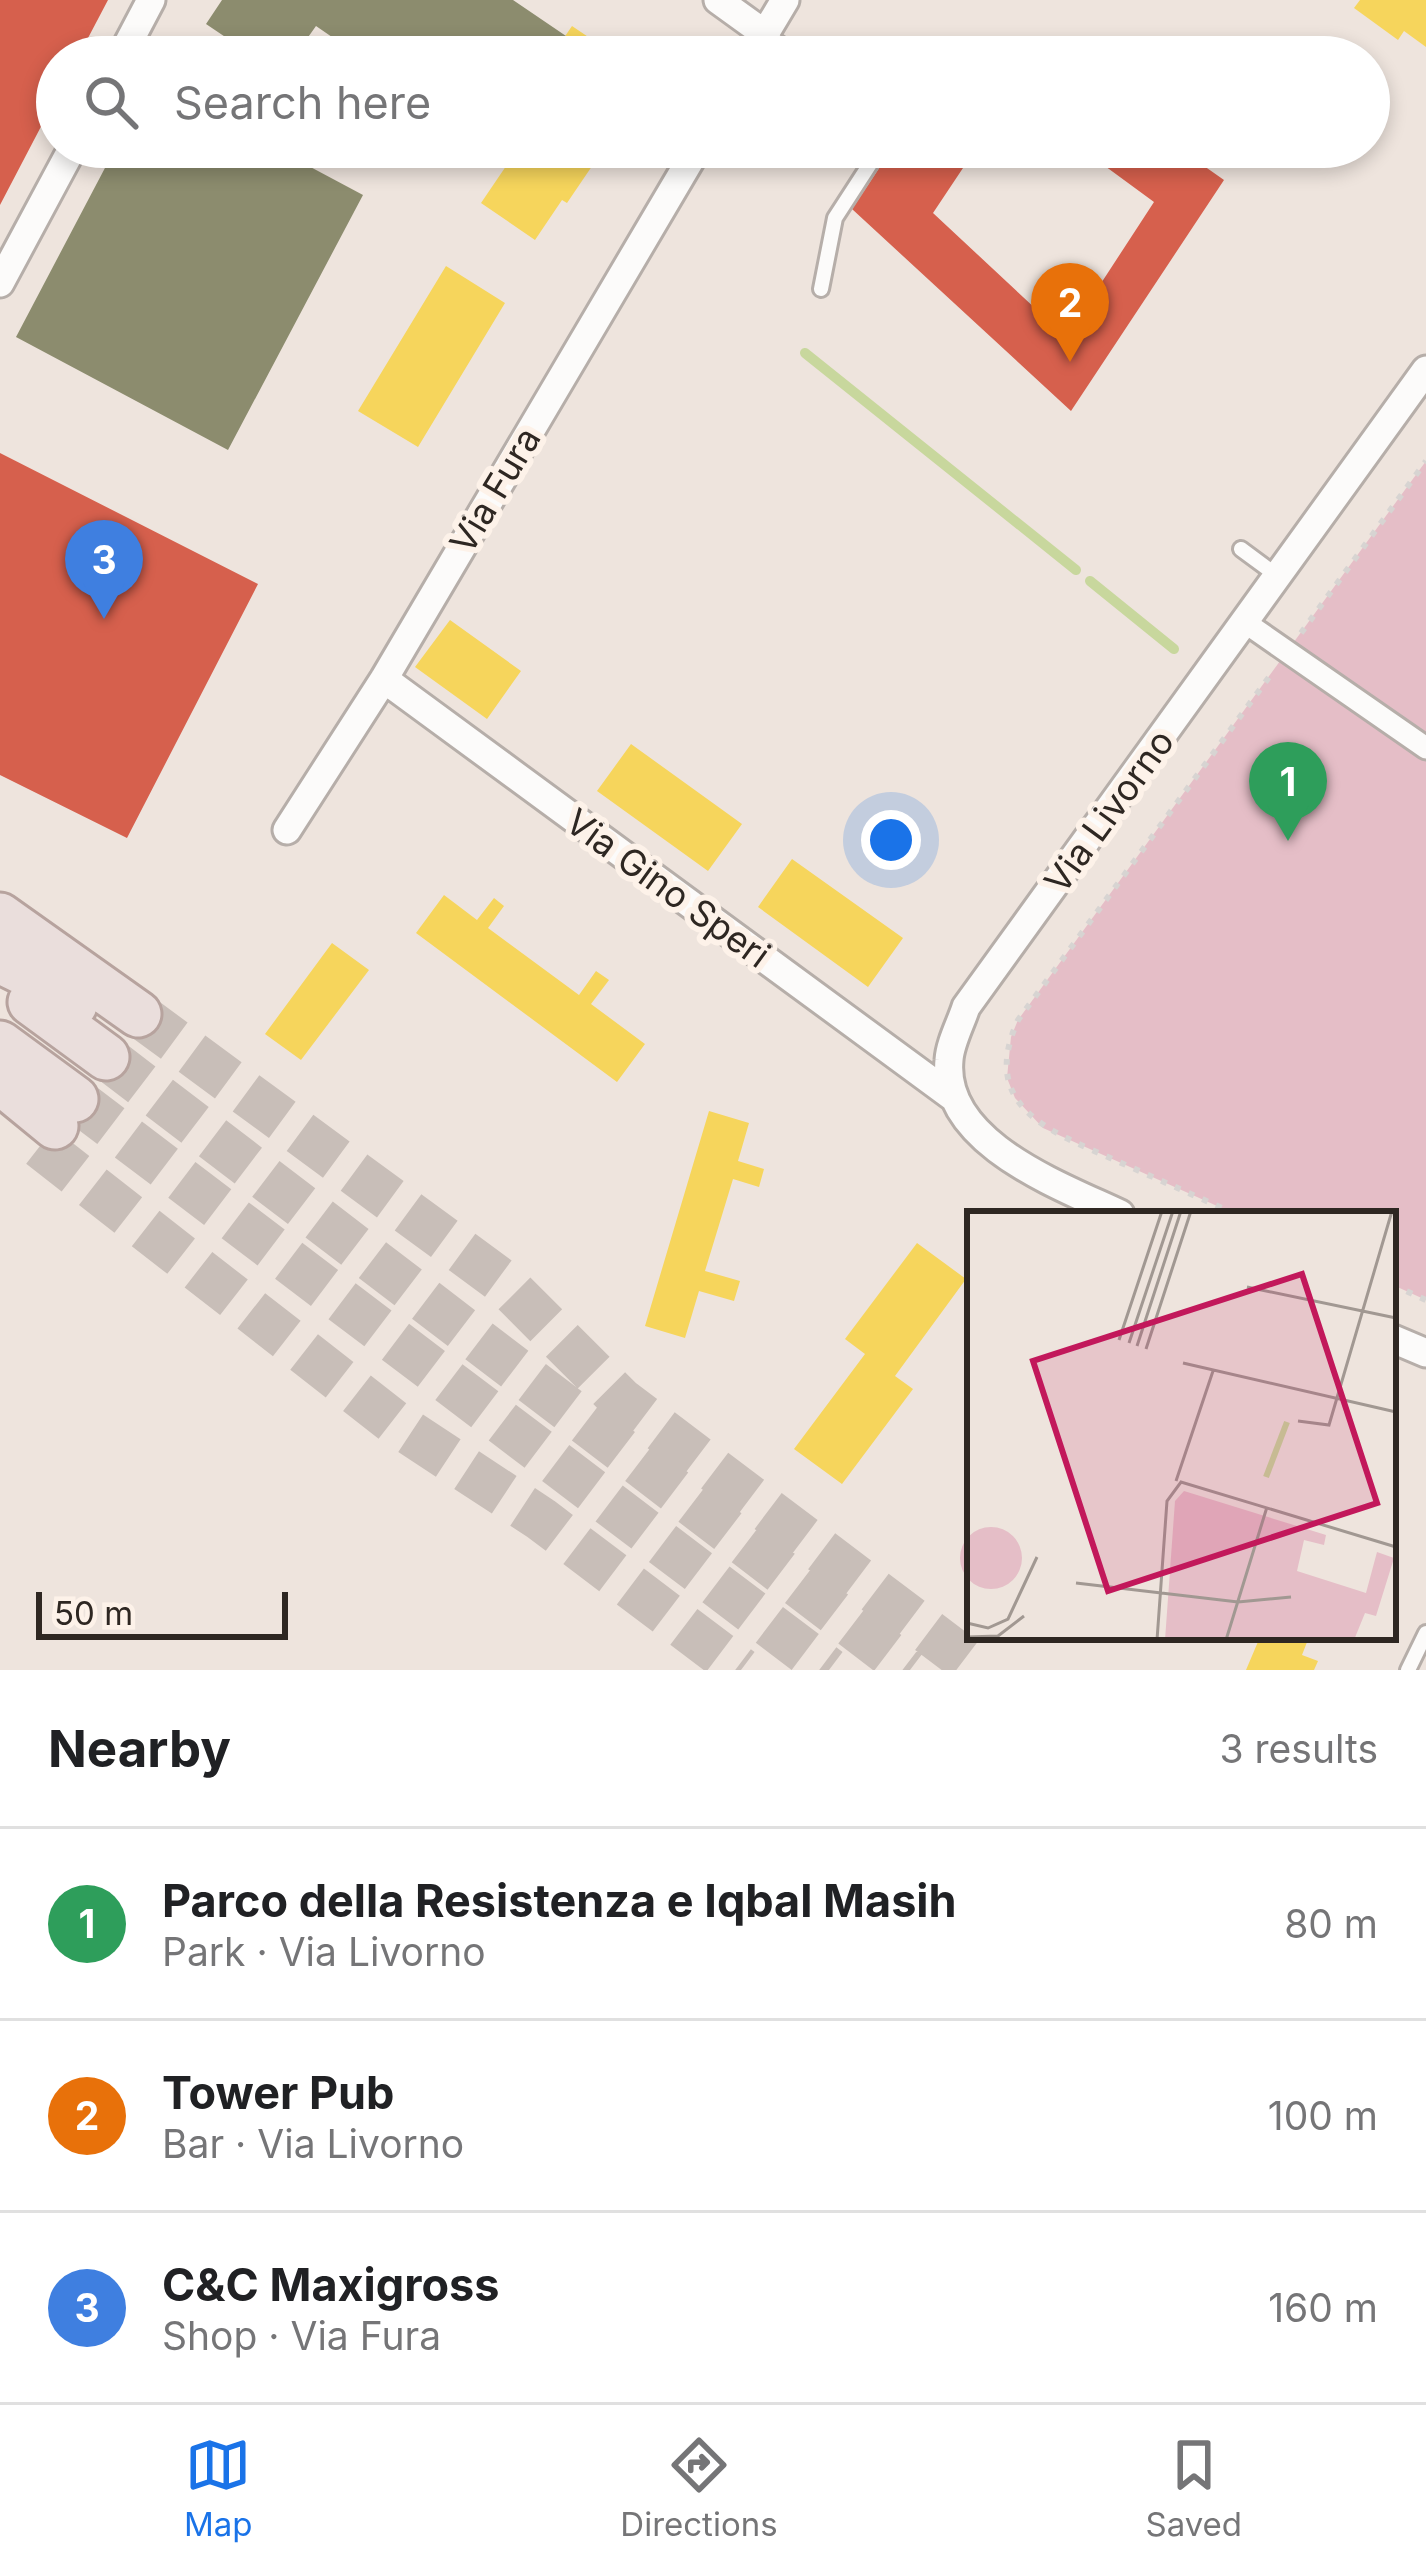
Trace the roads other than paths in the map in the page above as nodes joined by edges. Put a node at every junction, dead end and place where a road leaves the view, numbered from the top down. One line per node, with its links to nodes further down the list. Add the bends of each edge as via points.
1 (151, 0): 4 (street)
2 (718, 0): 5 (street)
3 (785, 0): 6 (street)
4 (132, 36)
5 (750, 36)
6 (763, 36)
7 (62, 168): 10 (street)
8 (686, 168): 16 (street, Via Fura)
9 (868, 168): 11 (lane, via 836,218)
10 (0, 283)
11 (821, 289)
12 (1426, 370): 14 (street, Via Livorno)
13 (1241, 549): 14 (lane)
14 (1279, 577): 15 (street, Via Livorno)
15 (1246, 623): 17 (street); 25 (street, Via Livorno, via 966,1006 949,1060)
16 (384, 679): 18 (street, Via Fura); 25 (street, Via Gino Speri)
17 (1426, 748)
18 (287, 830)
19 (0, 916): 22 (highway)
20 (0, 960): 22 (highway)
21 (0, 979): 22 (highway)
22 (121, 1036)
23 (0, 1044): 27 (highway)
24 (0, 1081): 27 (highway)
25 (953, 1097): 28 (street, via 984,1138 1028,1171)
26 (0, 1119): 27 (highway)
27 (57, 1124)
28 (1114, 1211)
29 (1396, 1340): 30 (street)
30 (1426, 1353)
31 (1426, 1633): 32 (lane)
32 (1408, 1670)

